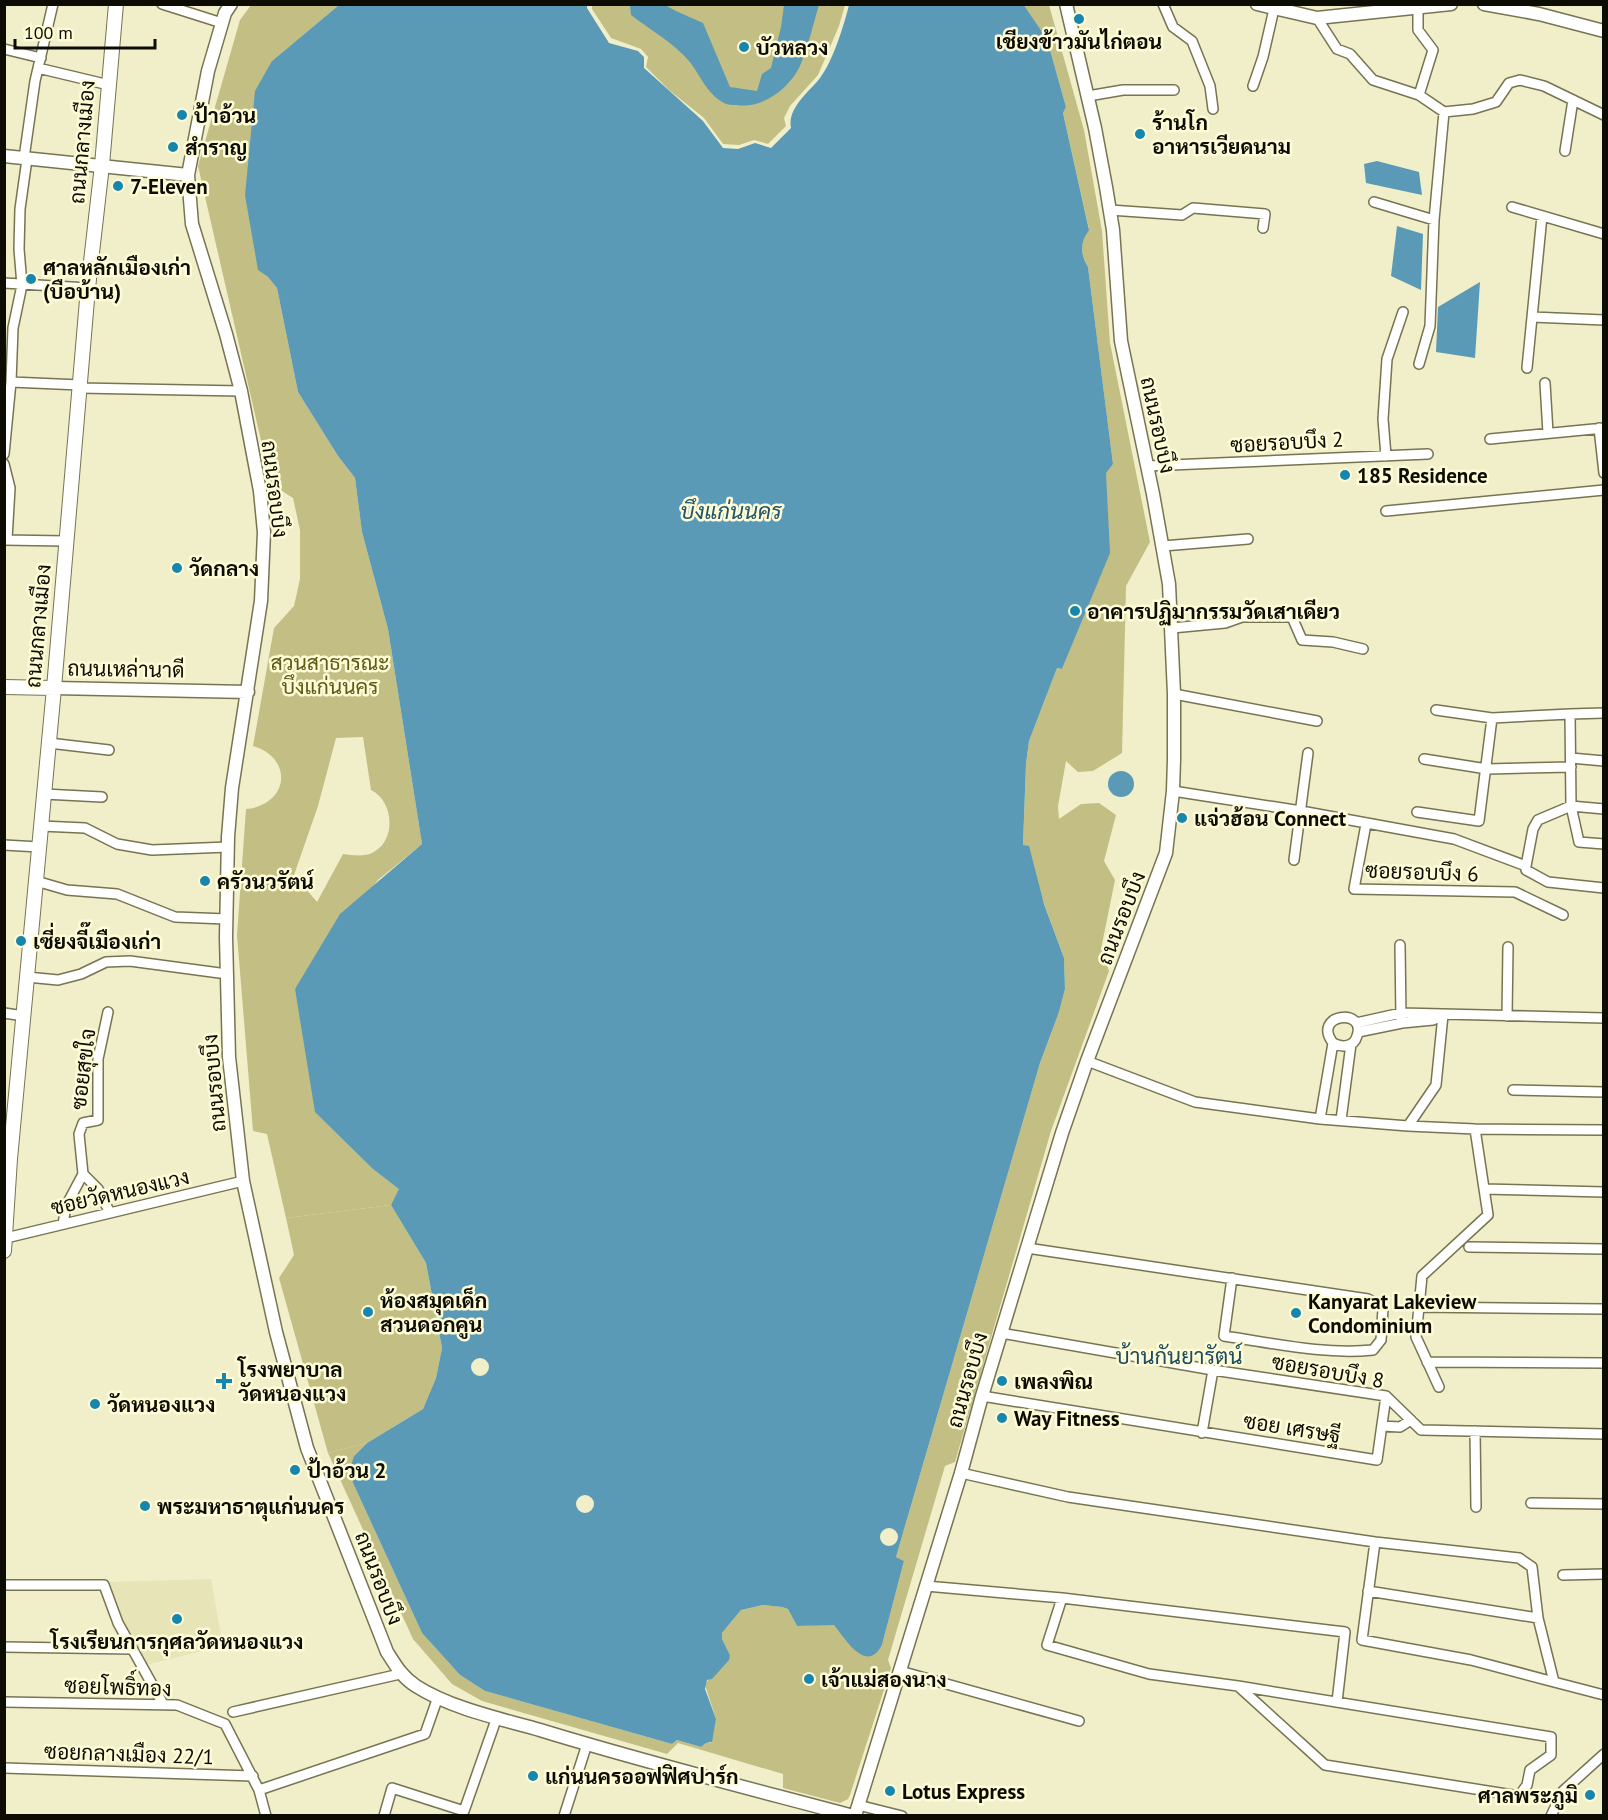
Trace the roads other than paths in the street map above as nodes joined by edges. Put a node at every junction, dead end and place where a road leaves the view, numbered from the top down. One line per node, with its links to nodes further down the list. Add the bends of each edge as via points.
1 (53, 4): 17 (street)
2 (116, 4): 19 (main road, ถนนกลางเมือง)
3 (162, 4): 14 (street)
4 (231, 4): 14 (street, ถนนรอบบึง)
5 (1066, 4): 23 (street, ถนนรอบบึง)
6 (1163, 4): 25 (street, via 1173,27 1192,41 1210,86)
7 (1257, 4): 10 (street)
8 (1451, 4): 11 (street)
9 (1484, 4): 12 (street)
10 (1274, 9): 13 (street); 20 (street)
11 (1418, 9): 13 (street); 22 (street, via 1418,30 1433,50)
12 (1541, 9): 15 (street)
13 (1317, 18): 22 (street, via 1337,49 1350,54 1373,80)
14 (222, 22): 32 (street, ถนนรอบบึง, via 208,71)
15 (1604, 31)
16 (4, 49): 17 (street)
17 (41, 58): 18 (street)
18 (38, 68): 19 (street); 30 (street)
19 (109, 85): 31 (main road, ถนนกลางเมือง)
20 (1253, 86)
21 (1174, 90): 23 (street, via 1123,90)
22 (1419, 95): 26 (street)
23 (1088, 96): 35 (street, ถนนรอบบึง)
24 (1573, 100): 26 (street, via 1520,80 1509,82 1496,102); 27 (street); 28 (street)
25 (1213, 109)
26 (1444, 112): 37 (street)
27 (1604, 114)
28 (1565, 151)
29 (4, 156): 30 (street)
30 (26, 158): 31 (street); 41 (street, via 20,209)
31 (102, 165): 32 (street); 42 (main road, ถนนกลางเมือง)
32 (188, 175): 51 (street, ถนนรอบบึง, via 192,224)
33 (1374, 202): 37 (street)
34 (1512, 207): 36 (street)
35 (1110, 210): 38 (street, via 1182,215 1194,208 1265,214); 59 (street, ถนนรอบบึง, via 1121,341)
36 (1542, 216): 39 (street); 44 (street)
37 (1434, 220): 46 (street, via 1430,326)
38 (1263, 228)
39 (1604, 234)
40 (4, 283): 41 (street)
41 (22, 285): 42 (street); 50 (street, via 13,328)
42 (88, 288): 49 (main road, ถนนกลางเมือง)
43 (1403, 312): 57 (street, via 1387,359 1383,419)
44 (1532, 318): 45 (street); 47 (street)
45 (1604, 320)
46 (1419, 364)
47 (1527, 368)
48 (1545, 383): 53 (street)
49 (80, 386): 50 (street); 51 (street); 65 (main road, ถนนกลางเมือง)
50 (9, 389): 55 (street)
51 (241, 391): 71 (street, ถนนรอบบึง, via 264,532 261,601)
52 (1601, 428): 53 (street); 60 (street)
53 (1548, 433): 54 (street)
54 (1490, 439)
55 (4, 454)
56 (1428, 454): 57 (street, ซอยรอบบึง 2)
57 (1386, 456): 59 (street, ซอยรอบบึง 2)
58 (4, 464): 63 (street, via 10,488)
59 (1147, 466): 66 (street, ถนนรอบบึง)
60 (1604, 473)
61 (1604, 490): 62 (street)
62 (1386, 511)
63 (6, 539): 65 (street)
64 (1248, 539): 66 (street)
65 (65, 541): 70 (main road, ถนนกลางเมือง)
66 (1162, 546): 67 (street, ถนนรอบบึง)
67 (1172, 628): 68 (street, via 1225,623 1242,617 1292,617 1302,640); 72 (street, ถนนรอบบึง)
68 (1363, 649)
69 (4, 687): 70 (main road, ถนนเหล่านาดี)
70 (54, 688): 71 (street, ถนนเหล่านาดี); 78 (main road, ถนนกลางเมือง)
71 (248, 692): 97 (street, ถนนรอบบึง, via 232,788)
72 (1174, 694): 77 (street); 85 (street, ถนนรอบบึง)
73 (1436, 710): 76 (street)
74 (1604, 713): 75 (street)
75 (1570, 714): 76 (street); 83 (street)
76 (1492, 718): 84 (street)
77 (1317, 721)
78 (49, 743): 79 (street); 86 (main road, ถนนกลางเมือง)
79 (109, 750)
80 (1308, 753): 90 (street)
81 (1424, 759): 84 (street)
82 (1604, 761): 83 (street)
83 (1571, 763): 84 (street); 88 (street)
84 (1487, 769): 91 (street, via 1479,821)
85 (1173, 791): 90 (street); 118 (street, ถนนรอบบึง, via 1166,853)
86 (44, 794): 87 (street); 93 (main road, ถนนกลางเมือง)
87 (102, 797)
88 (1571, 806): 89 (street); 94 (street, via 1579,842); 99 (street, via 1538,820)
89 (1604, 809)
90 (1301, 811): 92 (street); 98 (street)
91 (1417, 812)
92 (1366, 824): 99 (street, via 1455,839); 102 (street, ซอยรอบบึง 6, via 1354,889 1515,892)
93 (41, 826): 96 (main road, ถนนกลางเมือง); 97 (street, via 85,828 117,844 152,850)
94 (1604, 844)
95 (4, 845): 96 (street)
96 (39, 847): 100 (main road, ถนนกลางเมือง)
97 (228, 847): 103 (street, ถนนรอบบึง)
98 (1294, 860)
99 (1526, 866): 101 (street, via 1526,870 1548,882)
100 (36, 881): 103 (street, via 67,890 117,894 175,917); 107 (main road, ถนนกลางเมือง)
101 (1604, 888)
102 (1563, 915)
103 (226, 919): 106 (street, ถนนรอบบึง)
104 (1400, 945): 113 (street)
105 (1508, 947): 112 (street)
106 (227, 974): 107 (street, via 130,961 106,962 58,980); 128 (street, ถนนรอบบึง, via 229,1058)
107 (27, 977): 111 (main road, ถนนกลางเมือง)
108 (108, 1012): 127 (street, ซอยสุขใจ, via 98,1059 98,1120 83,1123 79,1134)
109 (4, 1013): 111 (street)
110 (1443, 1015): 112 (street); 113 (street, via 1433,1020); 123 (street, via 1436,1085)
111 (24, 1016): 126 (main road, ถนนกลางเมือง)
112 (1507, 1016): 114 (street)
113 (1401, 1018): 115 (street)
114 (1604, 1018)
115 (1357, 1027): 116 (street, via 1347,1017 1333,1020 1328,1034); 117 (street)
116 (1333, 1043): 117 (street); 121 (street)
117 (1351, 1044): 122 (street)
118 (1087, 1061): 121 (street, via 1195,1102); 135 (street, ถนนรอบบึง)
119 (1513, 1090): 120 (street)
120 (1604, 1092)
121 (1320, 1119): 122 (street)
122 (1341, 1120): 123 (street)
123 (1408, 1126): 124 (street)
124 (1475, 1129): 125 (street); 129 (street)
125 (1604, 1130)
126 (7, 1159): 133 (main road, ถนนกลางเมือง)
127 (83, 1174): 131 (street, via 98,1190); 132 (street, via 66,1206)
128 (243, 1181): 131 (street, ซอยวัดหนองแวง); 167 (street, ถนนรอบบึง, via 276,1332 307,1448 387,1652)
129 (1484, 1189): 130 (street); 138 (street, via 1488,1215 1422,1276)
130 (1604, 1192)
131 (110, 1213): 132 (street, ซอยวัดหนองแวง)
132 (63, 1224): 133 (street, ซอยวัดหนองแวง)
133 (5, 1244)
134 (1469, 1247): 136 (street)
135 (1027, 1248): 137 (street); 140 (street, ถนนรอบบึง)
136 (1604, 1249)
137 (1232, 1278): 137 (street, via 1373,1301 1383,1309 1381,1341 1373,1350 1355,1352 1224,1336)
138 (1419, 1307): 139 (street); 141 (street, via 1416,1337)
139 (1604, 1309)
140 (1001, 1333): 143 (street, ซอยรอบบึง 8); 145 (street, ถนนรอบบึง)
141 (1427, 1362): 142 (street); 144 (street)
142 (1604, 1363)
143 (1213, 1370): 146 (street, ซอยรอบบึง 8); 150 (street)
144 (1439, 1387)
145 (982, 1396): 150 (street, ซอย เศรษฐี); 152 (street, ถนนรอบบึง)
146 (1386, 1396): 147 (street, ซอยรอบบึง 8); 148 (street)
147 (1411, 1420): 148 (street, via 1400,1427); 149 (street, ซอยรอบบึง 8, via 1421,1430)
148 (1382, 1426): 150 (street, ซอย เศรษฐี, via 1377,1460)
149 (1476, 1431): 151 (street, ซอยรอบบึง 8); 155 (street)
150 (1202, 1433)
151 (1604, 1434)
152 (961, 1473): 156 (street, via 1068,1497); 160 (street, ถนนรอบบึง)
153 (1531, 1503): 154 (street)
154 (1604, 1504)
155 (1476, 1507)
156 (1375, 1542): 161 (street); 163 (street, via 1519,1558 1532,1567)
157 (1604, 1574): 158 (street)
158 (1563, 1575)
159 (4, 1585): 165 (street, via 104,1586)
160 (926, 1586): 162 (street); 166 (street, ถนนรอบบึง)
161 (1368, 1591): 163 (street); 168 (street, via 1362,1640 1471,1660)
162 (1062, 1598): 169 (street, via 1047,1645 1149,1674); 173 (street, via 1345,1632)
163 (1538, 1618): 168 (street)
164 (4, 1647): 165 (street)
165 (132, 1649): 174 (street)
166 (900, 1671): 177 (street); 183 (street, ถนนรอบบึง)
167 (400, 1674): 171 (street, ถนนรอบบึง); 175 (street)
168 (1554, 1682): 170 (street)
169 (1238, 1686): 173 (street); 173 (street, via 1325,1765 1518,1796 1527,1785 1530,1770 1551,1755 1551,1737)
170 (1604, 1695)
171 (438, 1697): 176 (street, ถนนรอบบึง); 182 (street, via 425,1734)
172 (4, 1702): 174 (street, ซอยโพธิ์ทอง)
173 (1336, 1702)
174 (163, 1704): 181 (street, ซอยโพธิ์ทอง, via 177,1705 225,1724)
175 (233, 1712)
176 (497, 1718): 178 (street, ถนนรอบบึง); 184 (street)
177 (1078, 1721)
178 (587, 1744): 183 (street, ถนนรอบบึง); 187 (street)
179 (1604, 1754): 189 (street, via 1563,1791)
180 (4, 1768): 181 (street, ซอยกลางเมือง 22/1)
181 (253, 1776): 182 (street, ซอยโพธิ์ทอง)
182 (259, 1790): 185 (street, ซอยโพธิ์ทอง)
183 (855, 1812): 188 (street)
184 (463, 1813): 186 (street, via 393,1788)
185 (266, 1815)
186 (384, 1815)
187 (564, 1815)
188 (902, 1815)
189 (1551, 1815)

